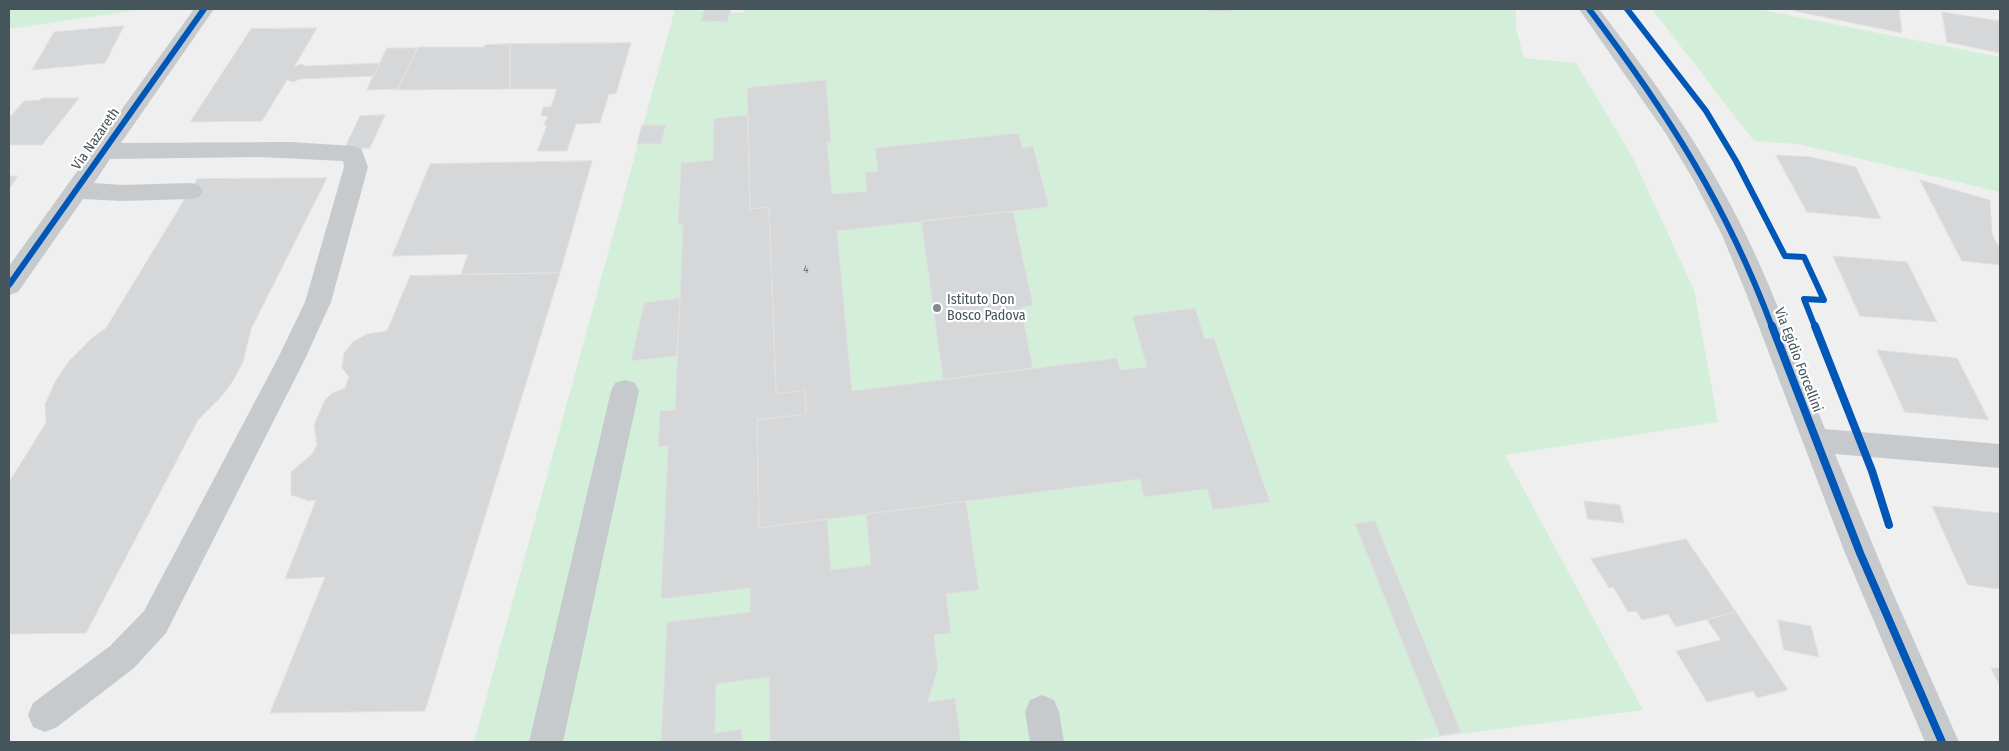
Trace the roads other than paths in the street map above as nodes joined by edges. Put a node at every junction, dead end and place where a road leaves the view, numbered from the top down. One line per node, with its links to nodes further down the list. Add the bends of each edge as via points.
1 (204, 9): 3 (street, Via Nazareth)
2 (1589, 9): 8 (street, Via Egidio Forcellini, via 1686,146 1721,209 1754,280)
3 (102, 151): 4 (street, Via Nazareth); 10 (street, via 313,150 353,154 356,167 318,302 155,622 122,657)
4 (75, 190): 5 (street, via 121,193); 6 (street, Via Nazareth)
5 (191, 191)
6 (10, 282)
7 (625, 391): 11 (street)
8 (1815, 440): 9 (street); 12 (street, Via Egidio Forcellini, via 1891,628)
9 (2000, 456)
10 (45, 715)
11 (546, 742)
12 (1942, 742)

